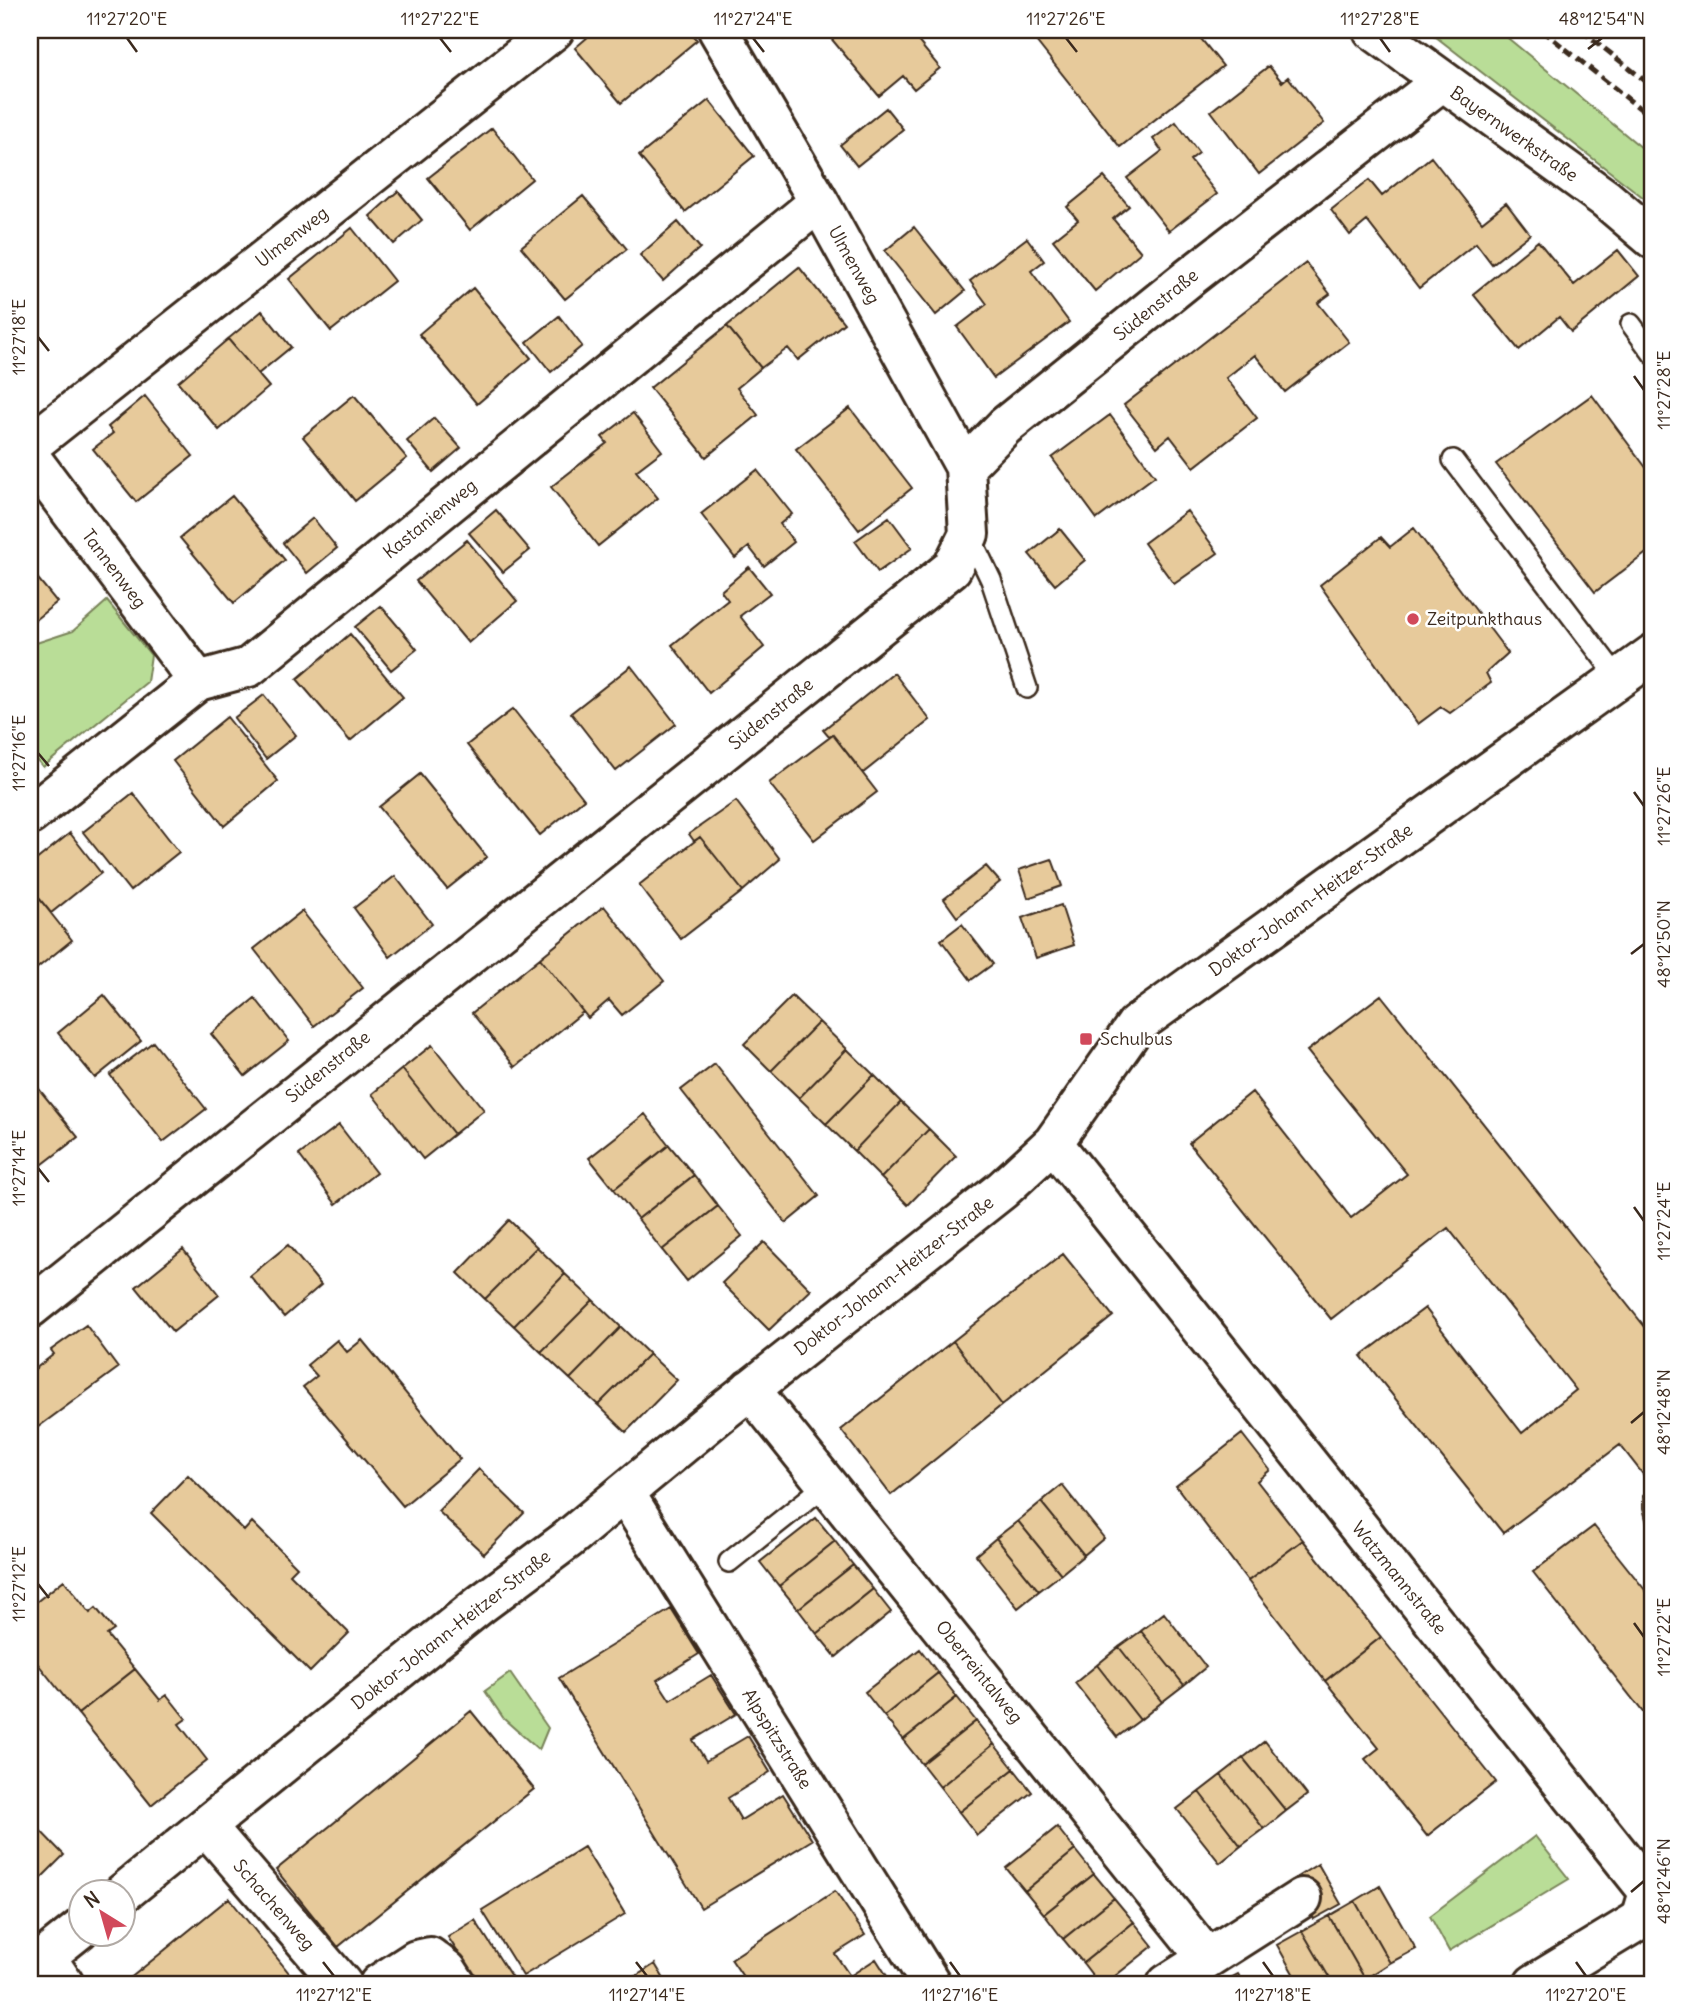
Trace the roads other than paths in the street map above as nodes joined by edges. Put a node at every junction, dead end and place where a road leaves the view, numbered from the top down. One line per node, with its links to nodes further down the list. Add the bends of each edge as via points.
1 (554, 30): 9 (street, Ulmenweg)
2 (718, 30): 5 (street, Ulmenweg)
3 (1373, 30): 4 (street, Bayernwerkstraße)
4 (1441, 82): 6 (street, Bayernwerkstraße, via 1606,199); 12 (street, Südenstraße, via 1027,408)
5 (819, 202): 12 (street, Ulmenweg); 16 (street, Kastanienweg, via 249,667)
6 (1653, 239)
7 (1631, 324): 8 (lane)
8 (1653, 354)
9 (30, 444)
10 (30, 457): 16 (street, Tannenweg)
11 (1453, 460): 15 (lane)
12 (965, 467): 13 (street, Südenstraße)
13 (969, 534): 17 (lane, via 991,580); 20 (street, Südenstraße, via 952,568)
14 (1653, 654): 15 (street, Doktor-Johann-Heitzer-Straße)
15 (1619, 679): 19 (street, Doktor-Johann-Heitzer-Straße, via 1136,1025)
16 (198, 681): 18 (street, Kastanienweg)
17 (1027, 688)
18 (30, 815)
19 (1053, 1143): 21 (street, Doktor-Johann-Heitzer-Straße, via 1002,1190); 36 (street, Watzmannstraße, via 1649,1892 1641,1919)
20 (30, 1308)
21 (750, 1389): 22 (street, Oberreintalweg); 23 (street, Doktor-Johann-Heitzer-Straße)
22 (827, 1484): 24 (lane); 29 (street, Oberreintalweg)
23 (625, 1493): 25 (street, Doktor-Johann-Heitzer-Straße); 34 (street, Alpspitzstraße)
24 (729, 1562)
25 (206, 1826): 26 (street, Doktor-Johann-Heitzer-Straße); 31 (street, Schachenweg)
26 (136, 1883)
27 (1302, 1898): 29 (street)
28 (66, 1946): 30 (street)
29 (1206, 1957): 35 (street)
30 (47, 1970)
31 (342, 1984)
32 (379, 1984): 33 (street, via 416,1959 430,1956)
33 (456, 1984)
34 (931, 1984)
35 (1167, 1984)
36 (1534, 1984)

